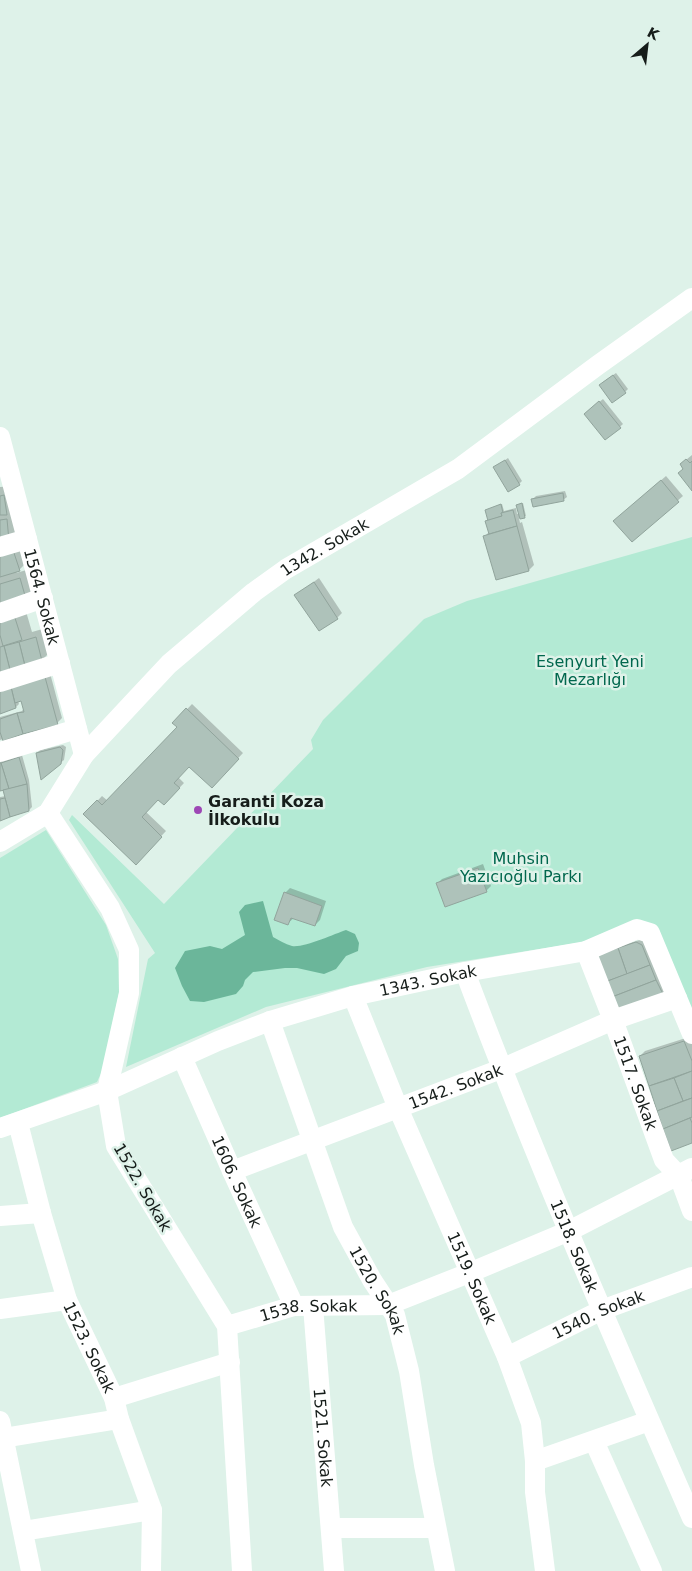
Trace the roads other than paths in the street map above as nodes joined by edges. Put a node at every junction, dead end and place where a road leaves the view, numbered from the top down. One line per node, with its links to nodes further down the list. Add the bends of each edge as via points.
1 (692, 298): 12 (street, 1342. Sokak, via 458,469 286,569 254,592 169,664)
2 (0, 437): 3 (street, 1564. Sokak)
3 (6, 482): 4 (street, 1564. Sokak)
4 (27, 539): 5 (street); 6 (street, 1564. Sokak)
5 (0, 547)
6 (43, 598): 7 (street); 8 (street, 1564. Sokak)
7 (0, 613)
8 (60, 663): 9 (street); 10 (street, 1564. Sokak)
9 (0, 682)
10 (77, 729): 11 (street); 12 (street, 1564. Sokak)
11 (0, 752)
12 (84, 755): 13 (street, 1342. Sokak)
13 (48, 813): 14 (street, 1342. Sokak); 24 (street, 1522. Sokak, via 110,908 129,950 129,993)
14 (3, 839)
15 (586, 951): 16 (street, 1343. Sokak); 18 (street, 1343. Sokak, via 637,929 650,933); 19 (street, 1517. Sokak)
16 (465, 972): 17 (street, 1343. Sokak); 23 (street, 1518. Sokak)
17 (353, 996): 20 (street, 1343. Sokak); 25 (street, 1519. Sokak)
18 (677, 998): 19 (street, 1542. Sokak); 21 (street, 1343. Sokak)
19 (613, 1020): 23 (street, 1542. Sokak); 29 (street, 1517. Sokak, via 664,1160)
20 (270, 1021): 22 (street, 1343. Sokak); 27 (street, 1520. Sokak)
21 (692, 1034)
22 (182, 1057): 24 (street, 1343. Sokak); 28 (street, 1606. Sokak)
23 (501, 1069): 25 (street, 1542. Sokak); 33 (street, 1518. Sokak)
24 (107, 1091): 26 (street, 1343. Sokak); 41 (street, 1522. Sokak, via 116,1146)
25 (398, 1108): 27 (street, 1542. Sokak); 34 (street, 1519. Sokak)
26 (9, 1125): 31 (street, 1523. Sokak)
27 (313, 1141): 28 (street, 1542. Sokak); 37 (street, 1520. Sokak, via 344,1226)
28 (232, 1172): 38 (street, 1606. Sokak)
29 (685, 1172): 30 (street, 1517. Sokak); 33 (street, 1538. Sokak)
30 (692, 1211)
31 (41, 1213): 32 (street); 36 (street, 1523. Sokak)
32 (0, 1216)
33 (569, 1231): 34 (street, 1538. Sokak); 40 (street, 1518. Sokak)
34 (469, 1274): 37 (street, 1538. Sokak); 42 (street, 1519. Sokak)
35 (692, 1277): 40 (street, 1540. Sokak)
36 (68, 1300): 39 (street); 44 (street, 1523. Sokak)
37 (388, 1305): 38 (street, 1538. Sokak); 53 (street, 1520. Sokak, via 395,1314 409,1371)
38 (303, 1306): 41 (street, 1538. Sokak); 52 (street, 1521. Sokak)
39 (0, 1309)
40 (602, 1310): 42 (street, 1540. Sokak); 46 (street, 1518. Sokak)
41 (227, 1326): 43 (street, 1522. Sokak)
42 (507, 1358): 49 (street, 1519. Sokak, via 531,1423)
43 (230, 1362): 44 (street); 57 (street, 1522. Sokak)
44 (114, 1398): 45 (street, 1523. Sokak)
45 (119, 1419): 47 (street); 50 (street, 1523. Sokak)
46 (649, 1421): 48 (street); 51 (street, 1518. Sokak)
47 (2, 1430): 54 (street)
48 (594, 1441): 49 (street); 61 (street)
49 (535, 1461): 60 (street, 1519. Sokak, via 535,1492)
50 (152, 1510): 54 (street); 56 (street, 1523. Sokak)
51 (692, 1518)
52 (331, 1528): 53 (street); 58 (street, 1521. Sokak)
53 (436, 1528): 59 (street, 1520. Sokak)
54 (23, 1531): 55 (street)
55 (31, 1571)
56 (151, 1571)
57 (242, 1571)
58 (334, 1571)
59 (445, 1571)
60 (545, 1571)
61 (652, 1571)

